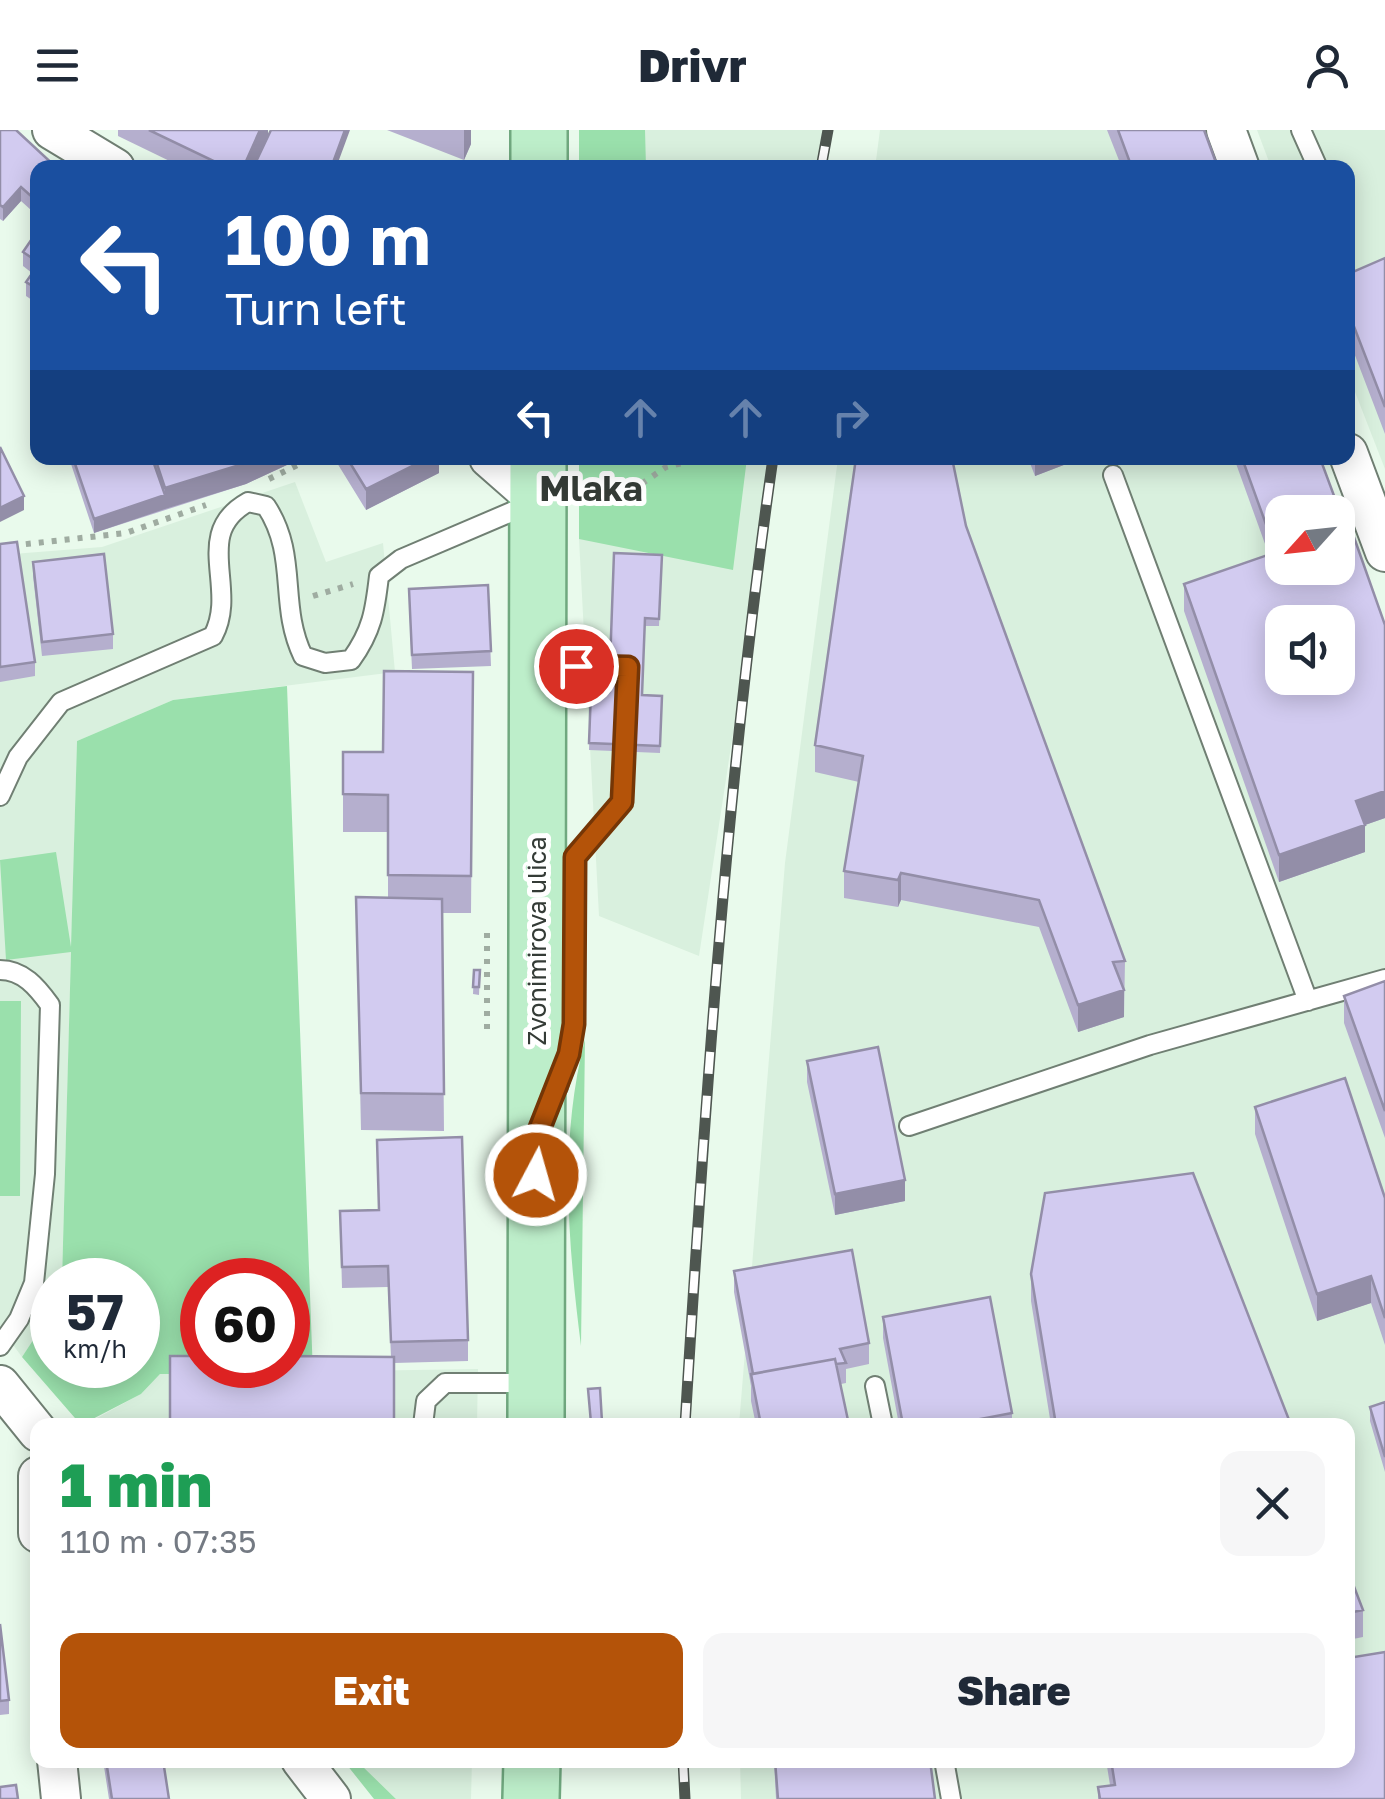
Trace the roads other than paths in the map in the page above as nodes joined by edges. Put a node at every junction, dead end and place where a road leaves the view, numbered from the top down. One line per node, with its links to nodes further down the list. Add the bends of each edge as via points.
1 (52, 130): 5 (street)
2 (538, 130): 6 (main road)
3 (1226, 130): 7 (street)
4 (1301, 130): 8 (lane)
5 (102, 160)
6 (538, 160)
7 (1237, 160)
8 (1314, 160)
9 (504, 465): 12 (street)
10 (1353, 465): 13 (street)
11 (1114, 474): 18 (lane)
12 (550, 487): 14 (main road, Zvonimirova ulica); 15 (lane, via 400,559 379,576 375,622 351,660 325,663 303,656 292,634 282,530 266,506 248,502 222,523 222,603 213,636 61,702 18,757)
13 (1385, 552)
14 (536, 665): 20 (main road, Zvonimirova ulica); 20 (lane, via 628,667 622,802 575,857 573,1037)
15 (0, 796)
16 (0, 970): 21 (lane, via 36,986 50,1004 34,1283)
17 (1385, 979): 18 (lane)
18 (1308, 1001): 19 (lane)
19 (909, 1126)
20 (536, 1138): 24 (main road, Zvonimirova ulica)
21 (0, 1346)
22 (0, 1386): 27 (street)
23 (875, 1386): 26 (lane)
24 (536, 1404): 25 (lane, via 445,1383 426,1401)
25 (424, 1418)
26 (882, 1418)
27 (30, 1422)
28 (59, 1768): 32 (street)
29 (307, 1768): 33 (street)
30 (532, 1768): 34 (main road)
31 (945, 1768): 35 (lane)
32 (61, 1799)
33 (332, 1799)
34 (531, 1799)
35 (950, 1799)

